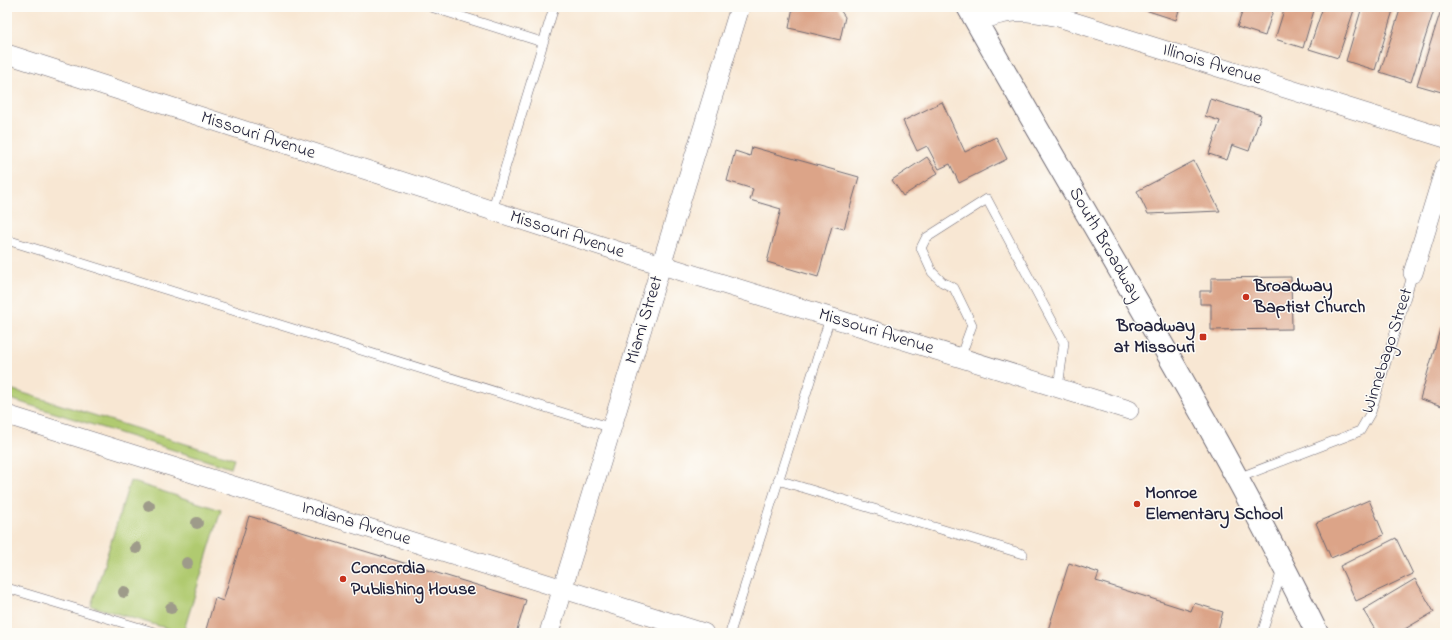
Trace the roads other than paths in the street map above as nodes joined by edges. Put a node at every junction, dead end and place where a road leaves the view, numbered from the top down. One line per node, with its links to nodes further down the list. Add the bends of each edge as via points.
1 (431, 7): 5 (lane)
2 (554, 7): 5 (lane)
3 (740, 7): 11 (street, Miami Street)
4 (973, 15): 7 (street, Illinois Avenue, via 1033,12 1058,17); 19 (main road, South Broadway)
5 (542, 42): 9 (lane)
6 (7, 54): 9 (street, Missouri Avenue)
7 (1445, 138)
8 (1445, 168): 12 (street, Winnebago Street)
9 (492, 211): 11 (street, Missouri Avenue)
10 (7, 240): 18 (lane)
11 (662, 265): 13 (street, Missouri Avenue); 18 (street, Miami Street)
12 (1413, 273): 19 (lane, Winnebago Street, via 1371,412 1360,431)
13 (830, 318): 14 (street, Missouri Avenue); 20 (lane)
14 (960, 358): 15 (street, Missouri Avenue); 15 (lane, via 972,325 954,288 942,282 932,272 921,248 926,238 987,199 1064,343)
15 (1058, 388): 16 (street, Missouri Avenue)
16 (1129, 410)
17 (7, 415): 24 (street, Indiana Avenue)
18 (612, 428): 24 (street, Miami Street)
19 (1238, 478): 22 (main road, South Broadway)
20 (778, 480): 21 (lane); 28 (lane)
21 (1023, 554)
22 (1283, 565): 29 (lane); 30 (main road, South Broadway)
23 (7, 588): 25 (lane)
24 (563, 588): 26 (street, Miami Street); 27 (street, Indiana Avenue)
25 (157, 633)
26 (549, 633)
27 (704, 633)
28 (730, 633)
29 (1262, 633)
30 (1316, 633)

